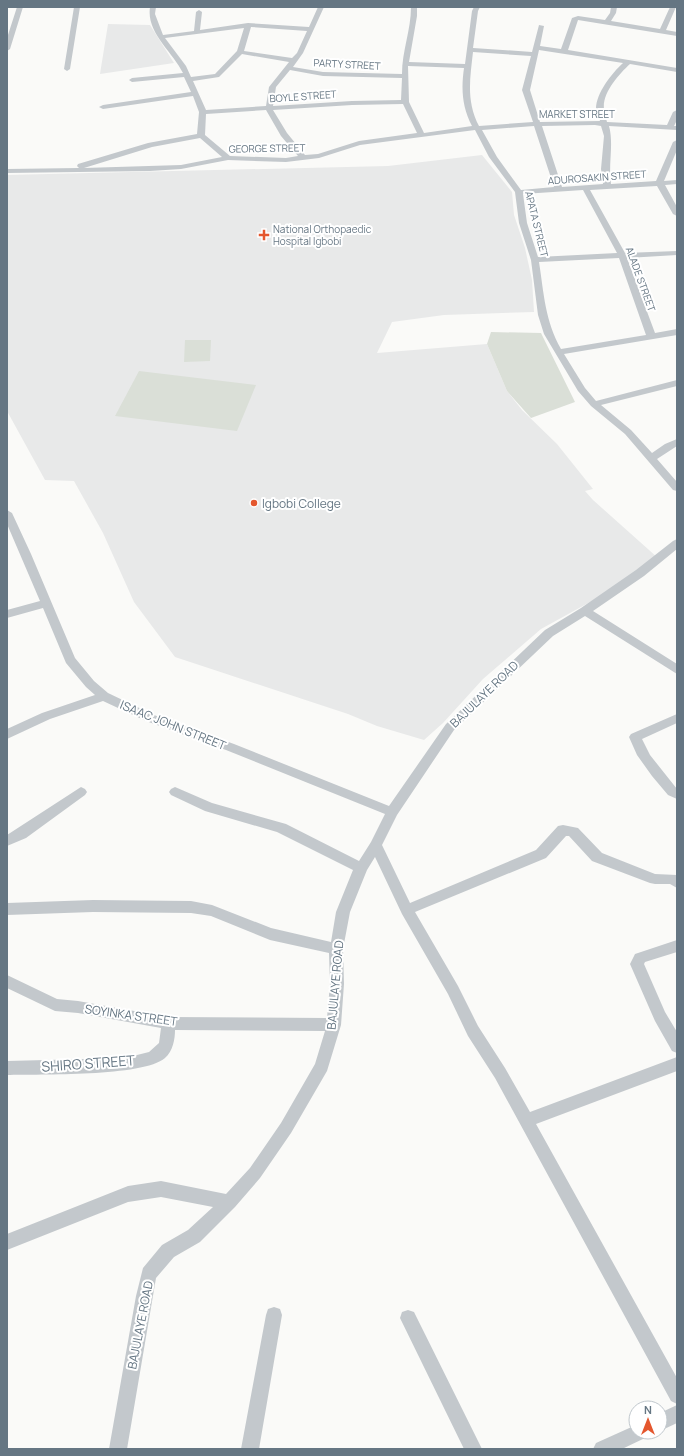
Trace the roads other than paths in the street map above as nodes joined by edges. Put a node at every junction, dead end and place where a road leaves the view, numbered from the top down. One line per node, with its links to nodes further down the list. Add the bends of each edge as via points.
1 (20, 7): 18 (street)
2 (77, 7): 29 (street)
3 (153, 7): 17 (street, via 152,14)
4 (321, 7): 13 (street)
5 (414, 7): 26 (street)
6 (477, 7): 20 (street, APATA STREET)
7 (614, 7): 10 (street)
8 (673, 7): 15 (street)
9 (199, 12): 14 (street)
10 (607, 22): 15 (street); 22 (street, via 575,18)
11 (248, 25): 13 (street); 14 (street); 23 (street)
12 (541, 26): 21 (street)
13 (310, 29): 24 (street)
14 (197, 31): 17 (street)
15 (662, 32): 16 (street)
16 (677, 34)
17 (161, 37): 32 (street, via 183,66)
18 (9, 40): 19 (street)
19 (7, 49)
20 (471, 50): 21 (street); 27 (street, APATA STREET)
21 (535, 51): 22 (street); 41 (street, via 526,90)
22 (564, 51): 25 (street)
23 (240, 52): 24 (street); 32 (street, via 217,76)
24 (295, 61): 28 (street)
25 (627, 63): 30 (street); 40 (street, via 619,70 603,96 600,109)
26 (405, 64): 27 (street); 31 (street)
27 (468, 66): 42 (street, APATA STREET, via 465,87 471,117)
28 (288, 68): 31 (street, PARTY STREET, via 323,74); 37 (street, via 273,87)
29 (67, 69)
30 (677, 70)
31 (405, 76): 35 (street)
32 (188, 78): 33 (street); 34 (street)
33 (132, 80)
34 (195, 94): 36 (street); 38 (street)
35 (405, 102): 37 (street, BOYLE STREET); 44 (street)
36 (103, 106)
37 (270, 108): 38 (street, BOYLE STREET); 48 (street, via 284,134)
38 (203, 112): 45 (street)
39 (677, 112): 43 (street)
40 (603, 123): 41 (street, MARKET STREET); 43 (street, MARKET STREET); 53 (street, via 608,136 605,169)
41 (536, 124): 42 (street, MARKET STREET); 55 (street)
42 (477, 128): 44 (street, GEORGE STREET); 56 (street, APATA STREET, via 493,157)
43 (673, 128)
44 (422, 134): 48 (street, GEORGE STREET, via 359,143 319,156)
45 (201, 136): 47 (street); 49 (street, via 151,145)
46 (677, 142): 51 (street)
47 (228, 158): 48 (street, GEORGE STREET); 49 (street, GEORGE STREET, via 181,167)
48 (303, 158)
49 (69, 170): 50 (street, GEORGE STREET)
50 (7, 171)
51 (659, 182): 52 (street, ADUROSAKIN STREET); 53 (street, ADUROSAKIN STREET); 57 (street)
52 (677, 182)
53 (607, 186): 54 (street, ADUROSAKIN STREET)
54 (586, 189): 55 (street, ADUROSAKIN STREET); 59 (street, ALADE STREET)
55 (559, 190): 56 (street, ADUROSAKIN STREET)
56 (519, 192): 60 (street, APATA STREET, via 523,223)
57 (677, 214)
58 (677, 252): 59 (street)
59 (622, 255): 60 (street); 62 (street, ALADE STREET)
60 (535, 260): 63 (street, APATA STREET, via 542,315 548,334)
61 (677, 332): 62 (street)
62 (651, 335): 63 (street)
63 (559, 352): 65 (street, APATA STREET, via 581,389)
64 (677, 383): 65 (street)
65 (592, 402): 67 (street, APATA STREET, via 628,432)
66 (677, 442): 67 (street)
67 (651, 458): 68 (street, APATA STREET)
68 (677, 488)
69 (7, 514): 71 (street, ISAAC JOHN STREET)
70 (677, 543): 72 (street, BAJULAYE ROAD, via 640,573)
71 (46, 603): 73 (street); 75 (street, ISAAC JOHN STREET, via 70,660)
72 (585, 611): 74 (street); 81 (street, BAJULAYE ROAD, via 550,632 450,727)
73 (7, 614)
74 (677, 670)
75 (104, 696): 77 (street, via 46,716); 81 (street, ISAAC JOHN STREET, via 150,718)
76 (677, 718): 80 (street, via 635,737 637,745 672,792)
77 (7, 734)
78 (81, 792): 82 (street)
79 (175, 792): 84 (street, via 209,807 281,828)
80 (677, 794)
81 (392, 812): 83 (street, BAJULAYE ROAD)
82 (7, 842)
83 (376, 844): 84 (street, BAJULAYE ROAD); 87 (street)
84 (361, 868): 89 (street, BAJULAYE ROAD, via 343,912)
85 (677, 883): 87 (street, via 673,879 655,879 597,857 573,832 563,830 541,854)
86 (7, 909): 89 (street, via 93,906 191,907 212,911 270,934)
87 (408, 910): 96 (street, via 473,1031)
88 (677, 946): 93 (street, via 640,958 637,964 660,1016)
89 (336, 948): 92 (street, BAJULAYE ROAD)
90 (7, 981): 91 (street, SOYINKA STREET, via 55,1005)
91 (168, 1023): 92 (street, SOYINKA STREET); 95 (street, SHIRO STREET, via 168,1041 154,1057 128,1063 91,1066)
92 (334, 1025): 97 (street, BAJULAYE ROAD, via 322,1066 286,1128 255,1173)
93 (677, 1046)
94 (677, 1064): 96 (street)
95 (7, 1068)
96 (526, 1121): 101 (street)
97 (229, 1202): 98 (street, via 162,1189 128,1194); 103 (street, BAJULAYE ROAD, via 194,1236 168,1251 149,1274)
98 (7, 1242)
99 (274, 1315): 104 (street)
100 (408, 1318): 105 (street)
101 (677, 1395)
102 (628, 1437): 106 (street)
103 (118, 1449)
104 (250, 1449)
105 (473, 1449)
106 (603, 1449)

